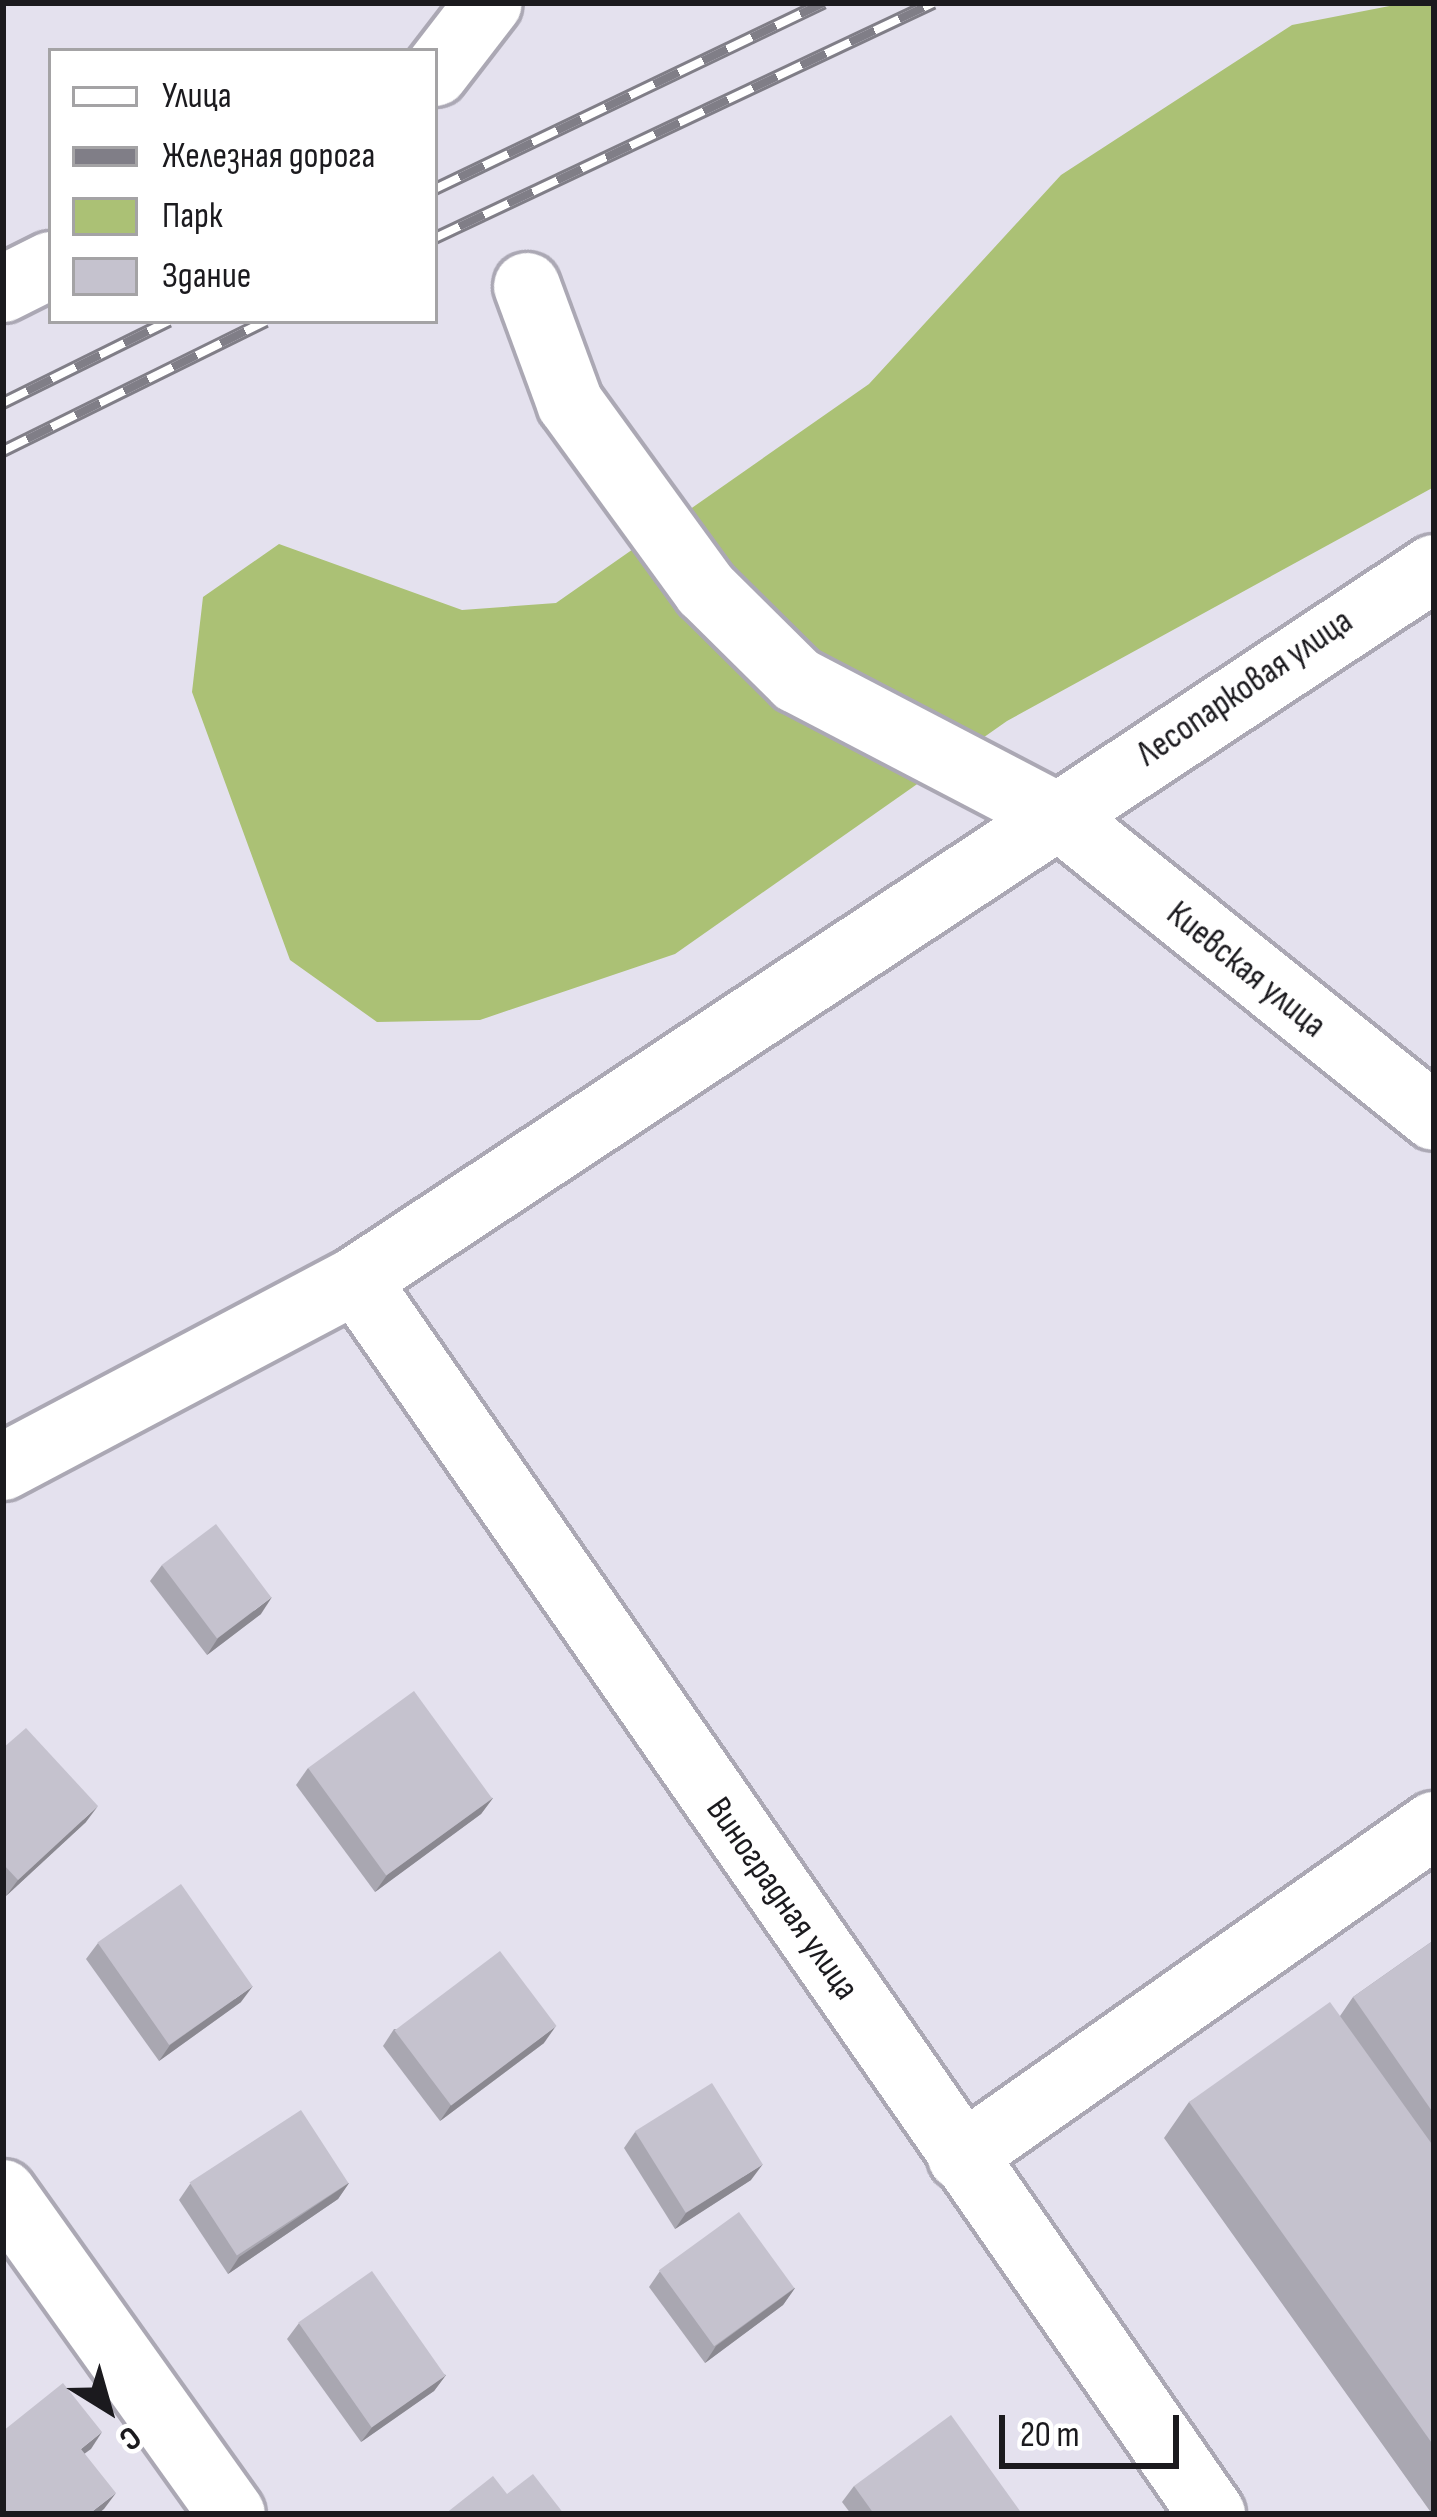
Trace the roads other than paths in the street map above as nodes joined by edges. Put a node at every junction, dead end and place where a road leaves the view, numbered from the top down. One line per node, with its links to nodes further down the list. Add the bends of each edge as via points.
1 (489, 3): 2 (street)
2 (438, 70)
3 (48, 266): 5 (street)
4 (527, 286): 7 (street, Киевская улица, via 570,403 752,635 797,680)
5 (3, 289)
6 (1434, 568): 7 (street, Лесопарковая улица, via 1188,721)
7 (1061, 818): 8 (street, Киевская улица); 9 (street, Лесопарковая улица, via 973,864)
8 (1434, 1117)
9 (356, 1280): 10 (street, Лесопарковая улица); 12 (street, Виноградная улица)
10 (3, 1467)
11 (1434, 1825): 12 (street)
12 (961, 2157): 15 (street, Виноградная улица)
13 (3, 2193): 14 (street)
14 (232, 2514)
15 (1213, 2514)

